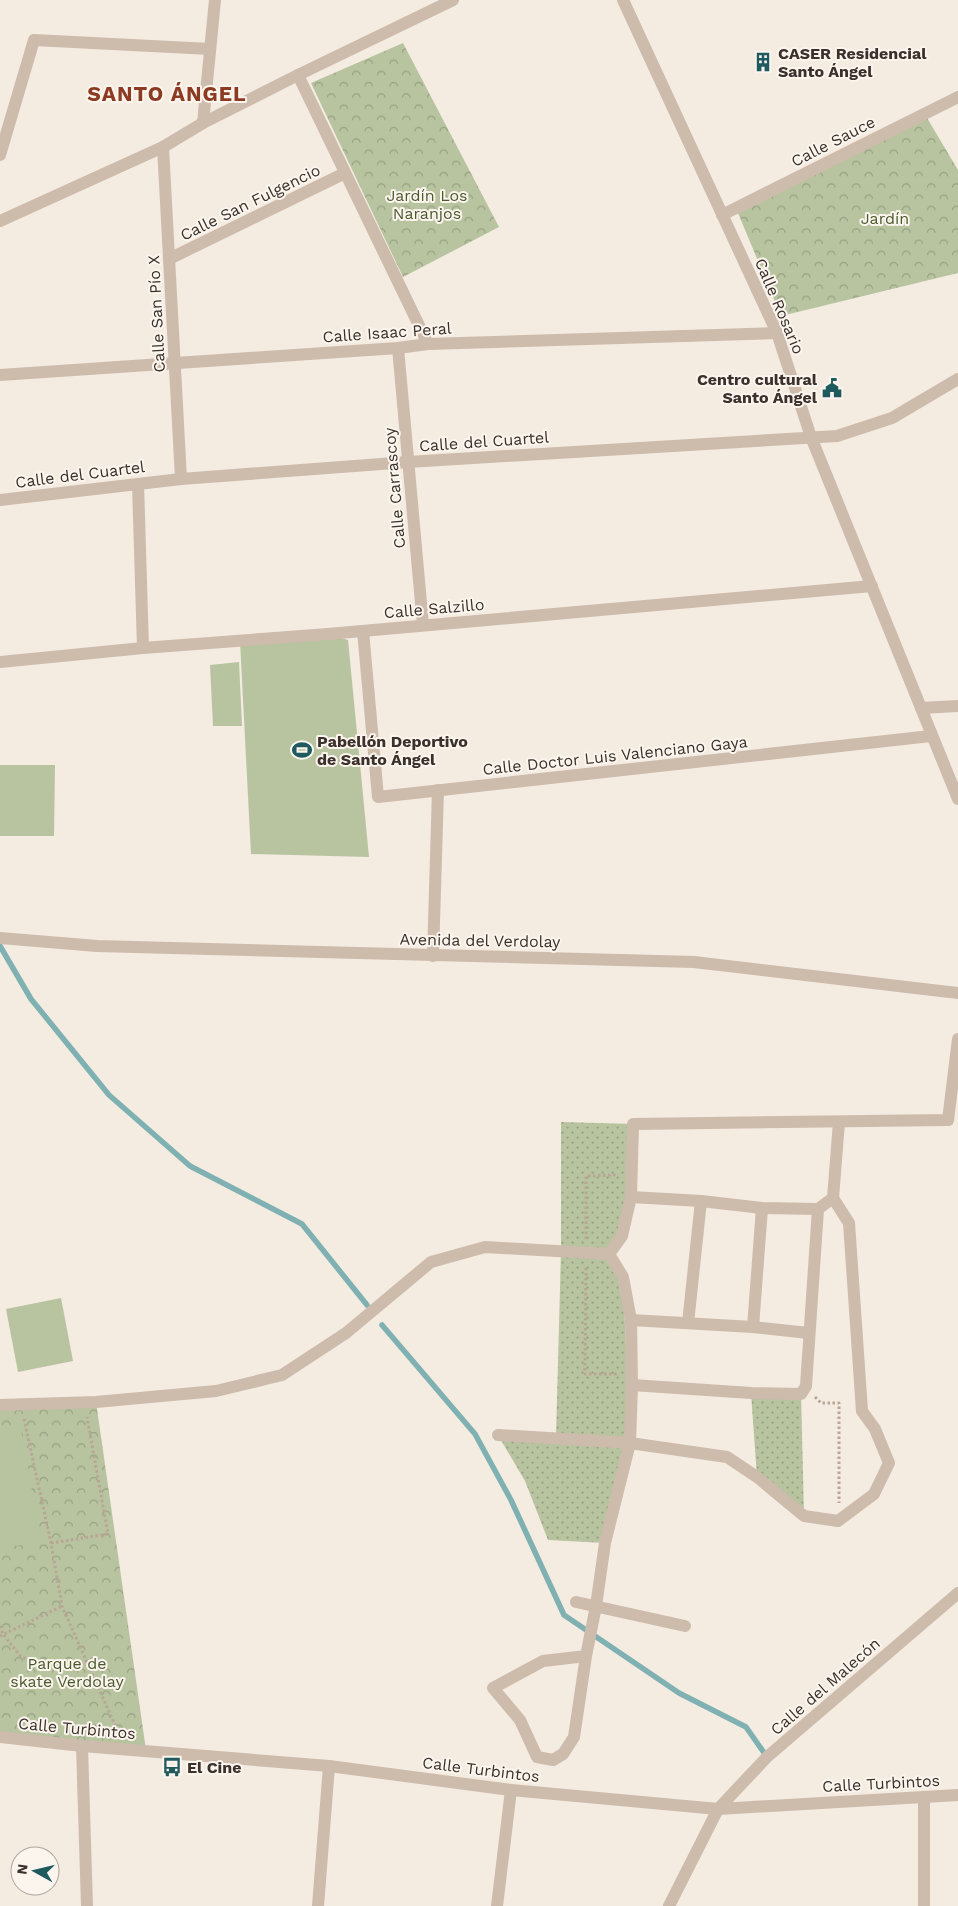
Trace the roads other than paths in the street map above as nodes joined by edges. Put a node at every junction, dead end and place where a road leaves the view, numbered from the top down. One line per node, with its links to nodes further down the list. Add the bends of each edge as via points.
1 (215, 0): 4 (street)
2 (452, 0): 5 (street)
3 (623, 0): 11 (street, Calle Rosario)
4 (210, 50): 7 (street); 9 (street, via 34,40)
5 (298, 74): 7 (street); 10 (street)
6 (958, 96): 11 (street, Calle Sauce)
7 (203, 123): 8 (street)
8 (163, 147): 12 (street); 13 (street, Calle San Pío X)
9 (0, 155)
10 (345, 173): 13 (street, Calle San Fulgencio); 15 (street)
11 (722, 215): 14 (street, Calle Rosario)
12 (0, 221)
13 (170, 260): 17 (street, Calle San Pío X)
14 (777, 333): 15 (street, Calle Isaac Peral); 20 (street, Calle Rosario)
15 (428, 344): 16 (street, Calle Isaac Peral)
16 (398, 348): 17 (street, Calle Isaac Peral); 21 (street, Calle Carrascoy)
17 (175, 362): 18 (street, Calle Isaac Peral); 22 (street, Calle San Pío X)
18 (0, 375)
19 (958, 379): 20 (street, Calle del Cuartel, via 892,418 837,436)
20 (811, 437): 21 (street, Calle del Cuartel); 25 (street, Calle Rosario)
21 (408, 462): 22 (street, Calle del Cuartel); 26 (street, Calle Carrascoy)
22 (181, 479): 23 (street, Calle del Cuartel)
23 (138, 484): 24 (street, Calle del Cuartel); 28 (street)
24 (0, 500)
25 (872, 586): 26 (street, Calle Salzillo); 31 (street, Calle Rosario)
26 (423, 625): 27 (street, Calle Salzillo)
27 (363, 631): 28 (street, Calle Salzillo); 33 (street, Calle Doctor Luis Valenciano Gaya, via 378,797)
28 (143, 648): 29 (street, Calle Salzillo)
29 (0, 662)
30 (958, 706): 31 (street)
31 (921, 708): 32 (street, Calle Rosario)
32 (932, 736): 33 (street, Calle Doctor Luis Valenciano Gaya); 34 (street, Calle Rosario)
33 (438, 790): 36 (street)
34 (958, 799)
35 (0, 938): 36 (street, Avenida del Verdolay, via 97,946)
36 (433, 956): 37 (street, Avenida del Verdolay, via 694,962)
37 (958, 993)
38 (958, 1039): 39 (street, via 948,1120)
39 (839, 1122): 40 (street, via 632,1124); 41 (street)
40 (631, 1197): 42 (street); 45 (street, via 622,1236)
41 (833, 1198): 44 (street); 53 (street, via 849,1223 862,1411 875,1429 889,1463 874,1494 838,1521 804,1516 727,1457)
42 (701, 1201): 43 (street); 47 (street)
43 (762, 1208): 44 (street); 48 (street)
44 (818, 1209): 49 (street)
45 (609, 1254): 46 (street, via 623,1277); 51 (street, via 485,1247 431,1262 346,1333 282,1375 216,1391)
46 (631, 1320): 47 (street); 50 (street)
47 (688, 1323): 48 (street)
48 (753, 1326): 49 (street)
49 (809, 1333): 50 (street, via 806,1386 801,1394 751,1394)
50 (632, 1380): 53 (street)
51 (0, 1405)
52 (498, 1435): 53 (street)
53 (630, 1443): 56 (street, via 605,1543)
54 (958, 1593): 65 (street, Calle del Malecón, via 768,1756)
55 (576, 1602): 56 (street)
56 (596, 1606): 57 (street); 58 (street)
57 (685, 1626)
58 (586, 1656): 58 (street, via 542,1661 493,1688 520,1720 537,1757 553,1760 563,1754 574,1737)
59 (0, 1737): 60 (street, Calle Turbintos)
60 (82, 1746): 61 (street, Calle Turbintos); 66 (street)
61 (329, 1766): 62 (street, Calle Turbintos); 67 (street)
62 (511, 1790): 65 (street, Calle Turbintos); 68 (street)
63 (958, 1795): 64 (street, Calle Turbintos)
64 (924, 1797): 65 (street, Calle Turbintos); 70 (street)
65 (718, 1809): 69 (street, Calle del Malecón)
66 (87, 1906)
67 (318, 1906)
68 (497, 1906)
69 (669, 1906)
70 (924, 1906)

